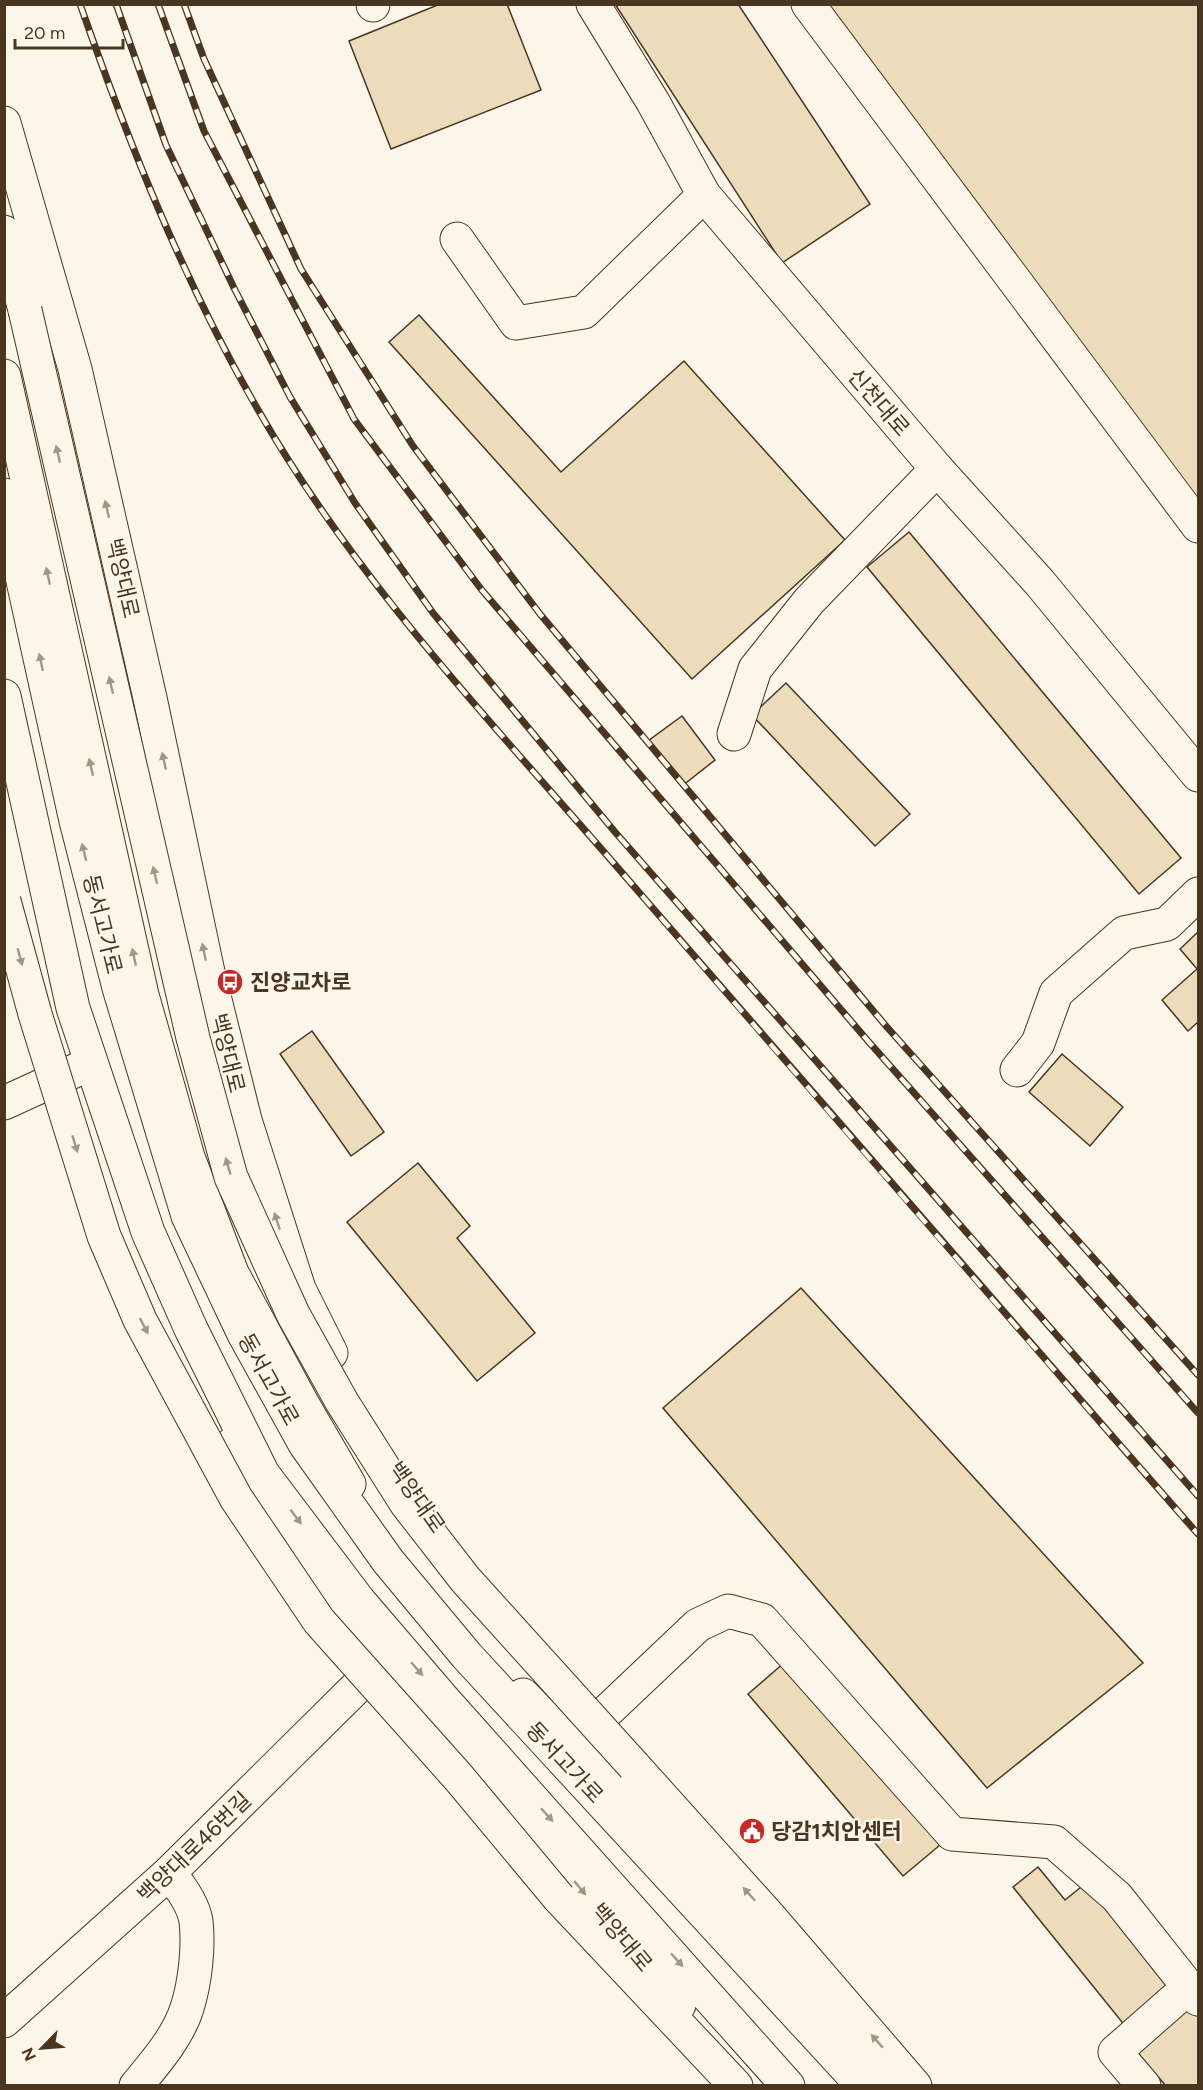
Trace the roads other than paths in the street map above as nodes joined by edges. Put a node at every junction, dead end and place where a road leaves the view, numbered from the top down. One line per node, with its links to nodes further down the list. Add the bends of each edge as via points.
1 (593, 4): 4 (main road, 신천대로)
2 (808, 4): 10 (main road)
3 (4, 123): 21 (main road, 백양대로, one-way to 3, via 365,1421 299,1289 245,1120 208,972 75,369)
4 (704, 195): 6 (main road, via 584,312 516,323); 8 (main road, 신천대로)
5 (4, 232): 30 (main road, one-way to 5, bridge, via 768,1915 465,1579 406,1503 342,1402 293,1314 231,1177 192,1038)
6 (457, 239)
7 (4, 376): 22 (main road, 백양대로, one-way to 7, via 445,1615 368,1514 232,1273 188,1157 142,994)
8 (937, 469): 13 (main road, via 809,601 755,669); 14 (main road, 신천대로, via 1040,583)
9 (4, 495): 30 (main road, 동서고가로, one-way to 9, via 459,1647 388,1561 304,1444 244,1334 188,1216 119,988 74,809)
10 (1198, 526)
11 (4, 696): 29 (main road, 동서고가로, one-way to 29, via 73,1008 148,1232 191,1329 264,1474 359,1601 443,1699)
12 (4, 731): 17 (main road, 백양대로, via 27,811)
13 (734, 734)
14 (1198, 775)
15 (1198, 894): 18 (main road, via 1167,924 1124,933 1056,993 1038,1043)
16 (4, 901): 27 (main road, one-way to 27, bridge, via 104,1236 140,1320 236,1498 319,1621 459,1778 559,1898)
17 (85, 1066): 19 (main road); 20 (main road, 백양대로, via 193,1366 252,1487 285,1543)
18 (1017, 1070)
19 (4, 1103)
20 (377, 1667): 23 (main road, 백양대로46번길); 28 (main road, 백양대로, one-way to 28, via 492,1784)
21 (583, 1734): 22 (main road, 백양대로); 24 (main road, via 698,1625 728,1611 762,1620 952,1834 1054,1842 1117,1897)
22 (647, 1822): 30 (main road, 백양대로)
23 (169, 1873): 25 (main road, 백양대로46번길); 26 (main road, via 183,1889 196,1920 195,1963 187,2009 163,2052)
24 (1194, 1993): 31 (main road, via 1114,2052)
25 (4, 2021)
26 (136, 2085)
27 (736, 2085)
28 (747, 2085)
29 (789, 2085)
30 (887, 2085)
31 (1144, 2085)

